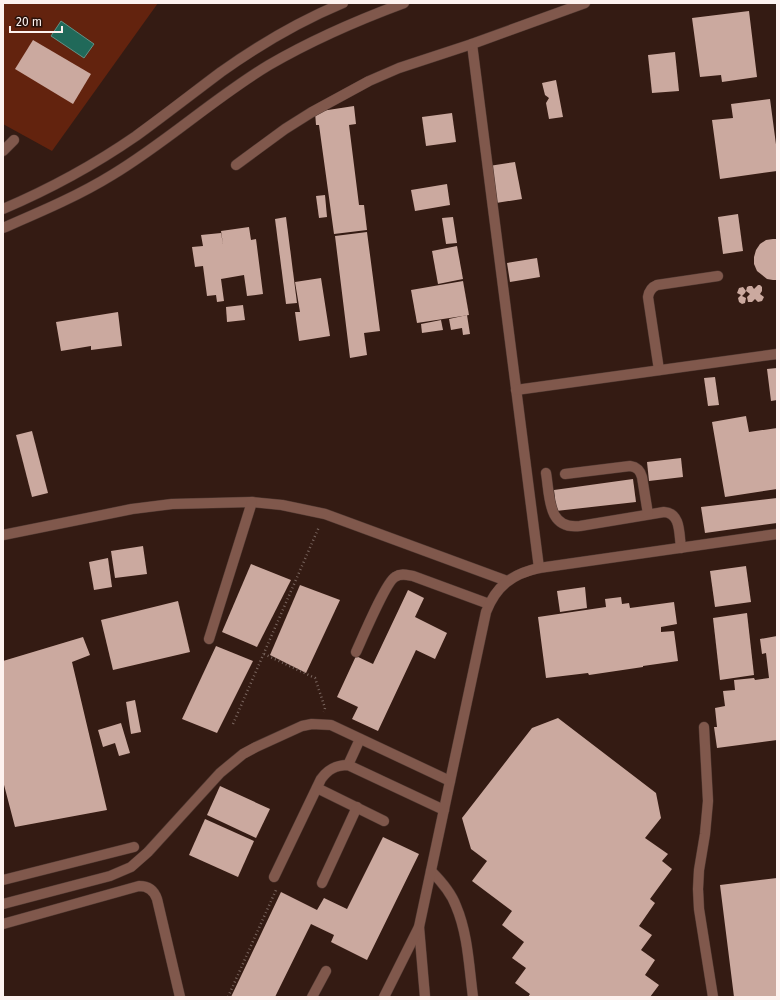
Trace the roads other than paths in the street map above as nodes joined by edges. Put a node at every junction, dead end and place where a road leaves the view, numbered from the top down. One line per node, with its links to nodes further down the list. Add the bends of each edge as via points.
1 (343, 3): 8 (street, via 257,48 104,158)
2 (404, 3): 9 (street, via 340,29 269,66 112,175)
3 (585, 3): 4 (street)
4 (472, 44): 7 (street, via 399,68 369,81 285,129); 13 (street)
5 (14, 140): 6 (street)
6 (3, 151)
7 (236, 165)
8 (3, 209)
9 (3, 228)
10 (718, 276): 12 (street, via 657,285 650,291 648,297)
11 (777, 354): 12 (street)
12 (659, 370): 13 (street)
13 (516, 390): 21 (street)
14 (546, 473): 17 (street, via 553,515 568,526)
15 (565, 474): 17 (street, via 630,466 637,468 641,473)
16 (252, 502): 19 (street, via 172,504 132,509); 22 (street, via 325,514); 24 (street)
17 (648, 514): 20 (street, via 673,514 678,524)
18 (777, 534): 20 (street)
19 (3, 535)
20 (681, 548): 21 (street)
21 (538, 568): 22 (street, via 516,575)
22 (507, 581): 23 (street)
23 (489, 604): 25 (street, via 401,574 387,586); 29 (street)
24 (209, 639)
25 (356, 652)
26 (704, 727): 48 (street, via 708,801 698,889)
27 (360, 739): 28 (street); 29 (street); 39 (street, via 331,725 321,724 302,726 256,747 220,773 148,852 131,867 110,876)
28 (348, 765): 30 (street, via 332,768); 32 (street)
29 (450, 782): 32 (street)
30 (317, 788): 31 (street); 36 (street)
31 (357, 807): 33 (street); 38 (street)
32 (444, 810): 35 (street)
33 (384, 821)
34 (134, 847): 37 (street)
35 (431, 871): 41 (street); 47 (street, via 449,893 461,919)
36 (274, 877)
37 (3, 880)
38 (322, 883)
39 (3, 904)
40 (3, 924): 43 (street, via 139,886 149,888 157,899)
41 (419, 927): 45 (street); 46 (street)
42 (326, 971): 44 (street)
43 (180, 997)
44 (312, 997)
45 (384, 997)
46 (425, 997)
47 (473, 997)
48 (713, 997)

